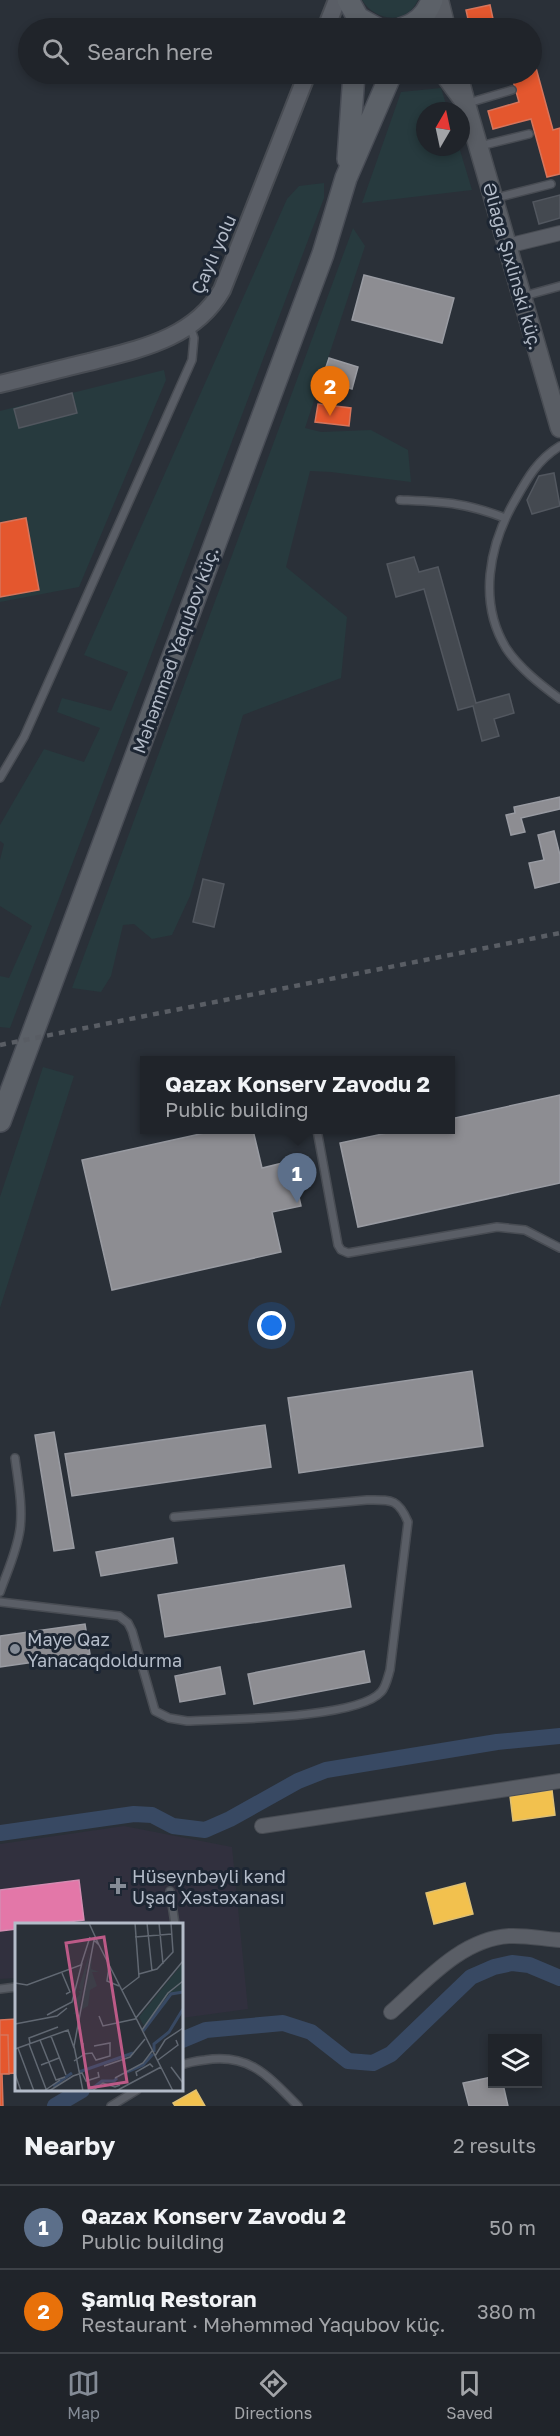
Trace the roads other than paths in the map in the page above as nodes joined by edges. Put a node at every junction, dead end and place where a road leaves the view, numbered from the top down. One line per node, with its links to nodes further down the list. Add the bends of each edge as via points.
1 (337, 0): 4 (street)
2 (432, 0): 5 (main road)
3 (439, 0): 6 (main road)
4 (330, 18)
5 (421, 18)
6 (444, 18)
7 (303, 84): 17 (street)
8 (310, 84): 17 (street)
9 (353, 84): 21 (main road)
10 (387, 84): 21 (main road)
11 (451, 84): 14 (main road)
12 (461, 84): 15 (main road, Əliağa Şıxlinski küç.)
13 (512, 90): 16 (lane)
14 (465, 102)
15 (465, 102)
16 (470, 103)
17 (294, 105): 28 (street, Çaylı yolu, via 222,290 208,311)
18 (470, 118): 20 (main road, Əliağa Şıxlinski küç.)
19 (529, 134): 20 (lane)
20 (478, 147): 23 (main road, Əliağa Şıxlinski küç.)
21 (346, 178): 36 (main road, Məhəmməd Yaqubov küç., via 323,254)
22 (551, 184): 23 (lane)
23 (493, 198): 25 (main road, Əliağa Şıxlinski küç.)
24 (560, 233): 25 (street)
25 (507, 246): 27 (main road, Əliağa Şıxlinski küç.)
26 (560, 286): 27 (lane)
27 (522, 297): 30 (main road, Əliağa Şıxlinski küç.)
28 (190, 326): 29 (street, Çaylı yolu, via 141,349); 35 (lane, via 194,338 192,360 24,737)
29 (0, 384)
30 (559, 423)
31 (560, 446): 33 (lane, via 530,472)
32 (400, 500): 33 (lane, via 455,502)
33 (505, 518): 34 (lane, via 492,557 490,580 497,626 507,648 525,670)
34 (560, 699)
35 (0, 778)
36 (0, 1121)
37 (318, 1134): 38 (lane, via 341,1250 348,1253 497,1227 525,1230)
38 (560, 1248)
39 (15, 1458): 41 (lane, via 20,1528)
40 (174, 1517): 42 (lane, via 367,1500 387,1500 402,1507 408,1522 390,1670 381,1692 354,1707 317,1714 186,1721 170,1718 155,1711 132,1631 119,1616)
41 (0, 1592)
42 (0, 1602)
43 (560, 1780): 44 (street)
44 (262, 1826)
45 (170, 1891): 46 (lane)
46 (175, 1923)
47 (560, 1940): 50 (street, via 509,1936 483,1942 459,1953)
48 (15, 1987): 49 (lane)
49 (0, 1989)
50 (391, 2012)
51 (183, 2065): 54 (lane, via 220,2058 246,2062 265,2073)
52 (135, 2091): 53 (lane)
53 (111, 2106)
54 (298, 2106)

